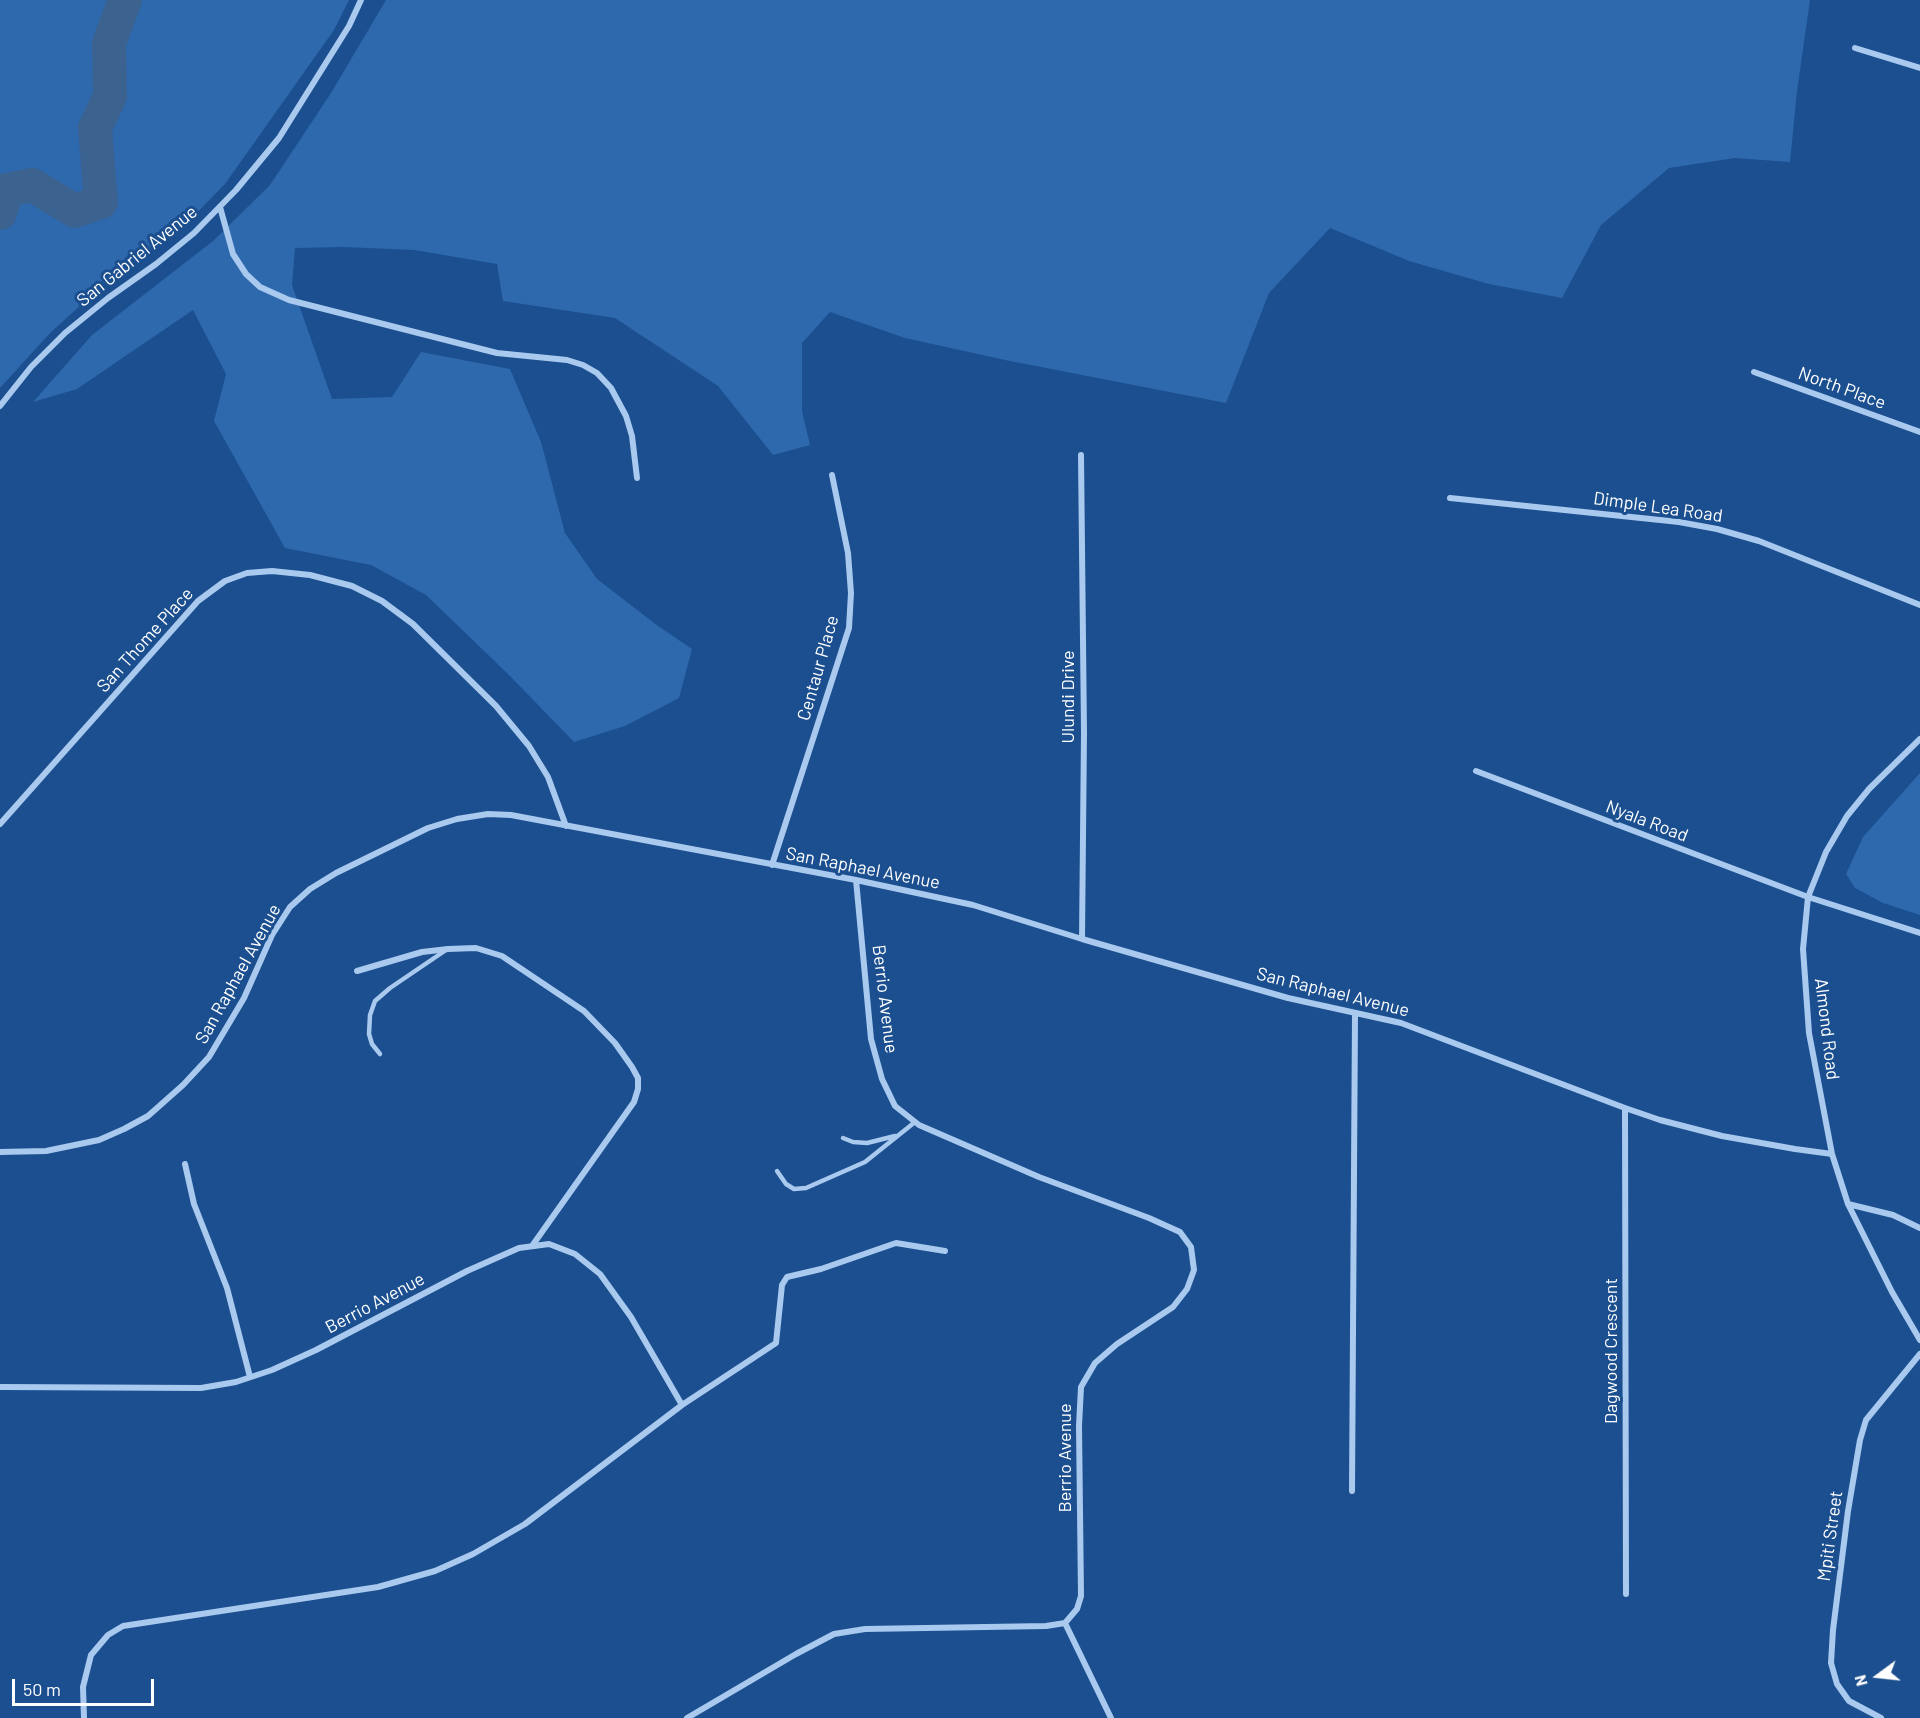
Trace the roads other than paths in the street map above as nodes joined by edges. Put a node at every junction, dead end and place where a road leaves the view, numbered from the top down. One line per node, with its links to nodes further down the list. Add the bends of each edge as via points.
1 (361, 0): 4 (street, San Gabriel Avenue, via 279,138)
2 (1855, 48): 3 (street)
3 (1920, 68)
4 (220, 207): 6 (street, San Gabriel Avenue, via 156,264 65,333); 10 (street, via 233,254 246,274 260,287 289,300 496,353 567,360 597,373 611,388 626,416)
5 (1754, 372): 7 (street, North Place)
6 (0, 406)
7 (1920, 432)
8 (1081, 455): 21 (street, Ulundi Drive)
9 (832, 475): 17 (street, Centaur Place, via 848,553 849,628)
10 (637, 478)
11 (1450, 498): 12 (street, Dimple Lea Road, via 1717,529 1759,541)
12 (1920, 605)
13 (1920, 739): 19 (street, Almond Road, via 1847,816 1826,852)
14 (1476, 771): 19 (street, Nyala Road)
15 (0, 824): 16 (street, San Thome Place, via 198,602 225,581 247,573 272,571 352,586 382,601 413,624 496,706 529,746 548,777)
16 (566, 826): 17 (street, San Raphael Avenue); 30 (street, San Raphael Avenue, via 511,815 457,819 428,828 336,873 310,889 290,908 272,935 244,998 210,1057 148,1116 99,1140 46,1151)
17 (772, 865): 18 (street, San Raphael Avenue)
18 (856, 880): 21 (street, San Raphael Avenue, via 973,905); 27 (street, Berrio Avenue, via 871,1039 882,1079 895,1106)
19 (1808, 897): 20 (street, Nyala Road); 31 (street, Almond Road, via 1803,949 1809,1033)
20 (1920, 933)
21 (1082, 939): 24 (street, San Raphael Avenue, via 1288,998)
22 (448, 949): 23 (street, via 422,952); 25 (lane, via 375,1001 369,1034); 36 (street, via 476,948 502,956 584,1011 615,1043 638,1078 634,1102)
23 (357, 971)
24 (1355, 1013): 26 (street, San Raphael Avenue, via 1401,1023); 43 (street)
25 (380, 1054)
26 (1625, 1108): 31 (street, San Raphael Avenue, via 1722,1136); 44 (street, Dagwood Crescent)
27 (915, 1122): 28 (lane); 45 (street, Berrio Avenue, via 1039,1178 1180,1232 1191,1247 1194,1270 1173,1306 1095,1363 1081,1387 1081,1596 1077,1609)
28 (898, 1135): 29 (lane, via 867,1143); 33 (lane, via 865,1162 806,1188 794,1189)
29 (843, 1138)
30 (0, 1152)
31 (1832, 1154): 34 (street, Almond Road)
32 (185, 1164): 40 (street, via 194,1204 227,1287)
33 (777, 1171)
34 (1848, 1204): 35 (street, via 1893,1215); 38 (street, Almond Road)
35 (1920, 1228)
36 (532, 1246): 40 (street, Berrio Avenue, via 467,1271 316,1350); 42 (street, Berrio Avenue, via 549,1244 575,1254 600,1274 631,1317)
37 (945, 1251): 42 (street, via 896,1243 787,1278 782,1285 776,1343)
38 (1920, 1341)
39 (1920, 1354): 49 (street, Mpiti Street, via 1866,1420 1848,1511 1833,1630 1831,1663 1836,1684 1849,1701)
40 (250, 1377): 41 (street, Berrio Avenue, via 201,1388)
41 (0, 1387)
42 (682, 1405): 46 (street, via 525,1524 435,1571 378,1587 123,1626 108,1635 91,1655 83,1687)
43 (1352, 1491)
44 (1626, 1594)
45 (1065, 1623): 47 (street, via 865,1629 834,1634); 48 (street)
46 (84, 1718)
47 (687, 1718)
48 (1111, 1718)
49 (1881, 1718)

